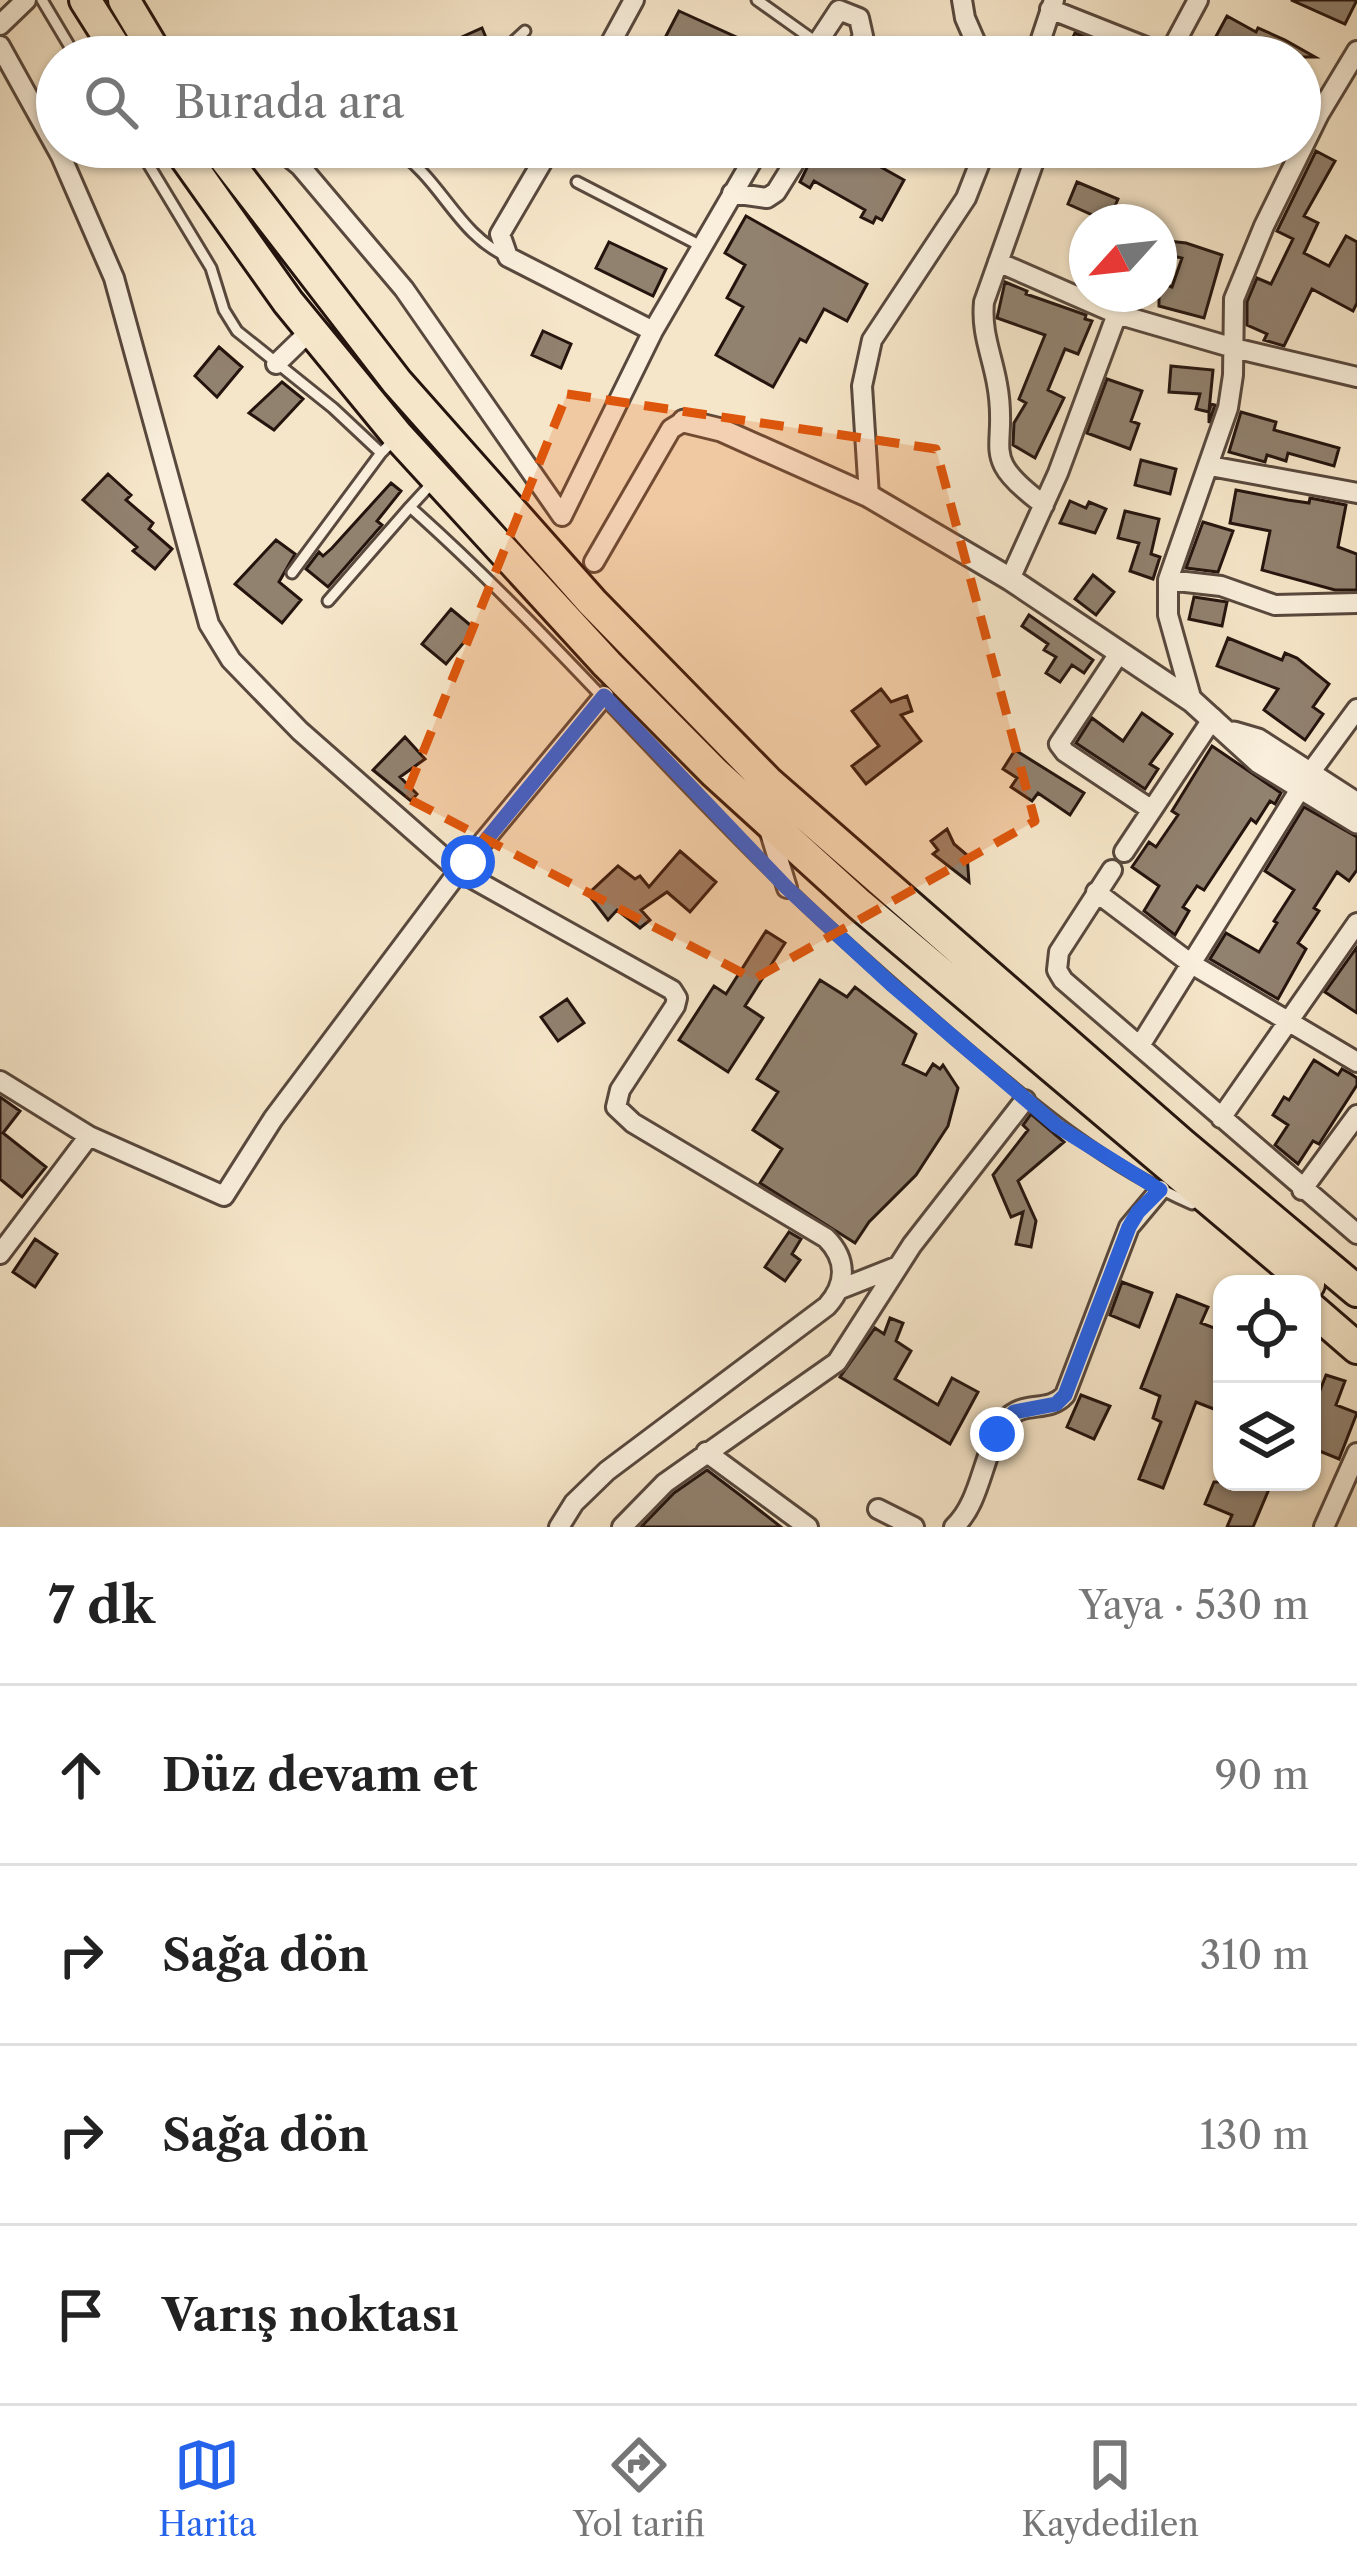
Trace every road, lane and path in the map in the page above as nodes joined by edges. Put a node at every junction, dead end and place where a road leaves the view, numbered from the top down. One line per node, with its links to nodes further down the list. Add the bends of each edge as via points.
1 (8, 0): 11 (lane)
2 (26, 0): 12 (street)
3 (42, 0): 14 (lane)
4 (85, 0): 15 (highway)
5 (634, 0): 19 (street)
6 (757, 0): 20 (lane)
7 (962, 0): 23 (street)
8 (1198, 0): 26 (street)
9 (1052, 5): 24 (street); 25 (street)
10 (128, 6): 16 (highway); 17 (street)
11 (0, 16)
12 (0, 25)
13 (525, 31): 18 (lane)
14 (63, 36)
15 (108, 36)
16 (146, 36)
17 (154, 36)
18 (520, 36)
19 (614, 36)
20 (797, 36)
21 (821, 36): 22 (street, via 839,10 859,18)
22 (863, 36)
23 (972, 36)
24 (1042, 36)
25 (1124, 36)
26 (1180, 36)
27 (0, 46): 30 (street)
28 (1357, 51): 29 (street)
29 (1321, 107)
30 (36, 110)
31 (67, 168): 80 (street, via 114,278 219,644 300,731)
32 (151, 168): 52 (lane, via 211,268 230,320)
33 (193, 168): 49 (highway)
34 (232, 168): 93 (highway, via 397,382 592,602 768,782)
35 (302, 168): 50 (street, via 404,290 562,516)
36 (418, 168): 46 (lane, via 466,228)
37 (539, 168): 46 (street, via 500,234)
38 (747, 168): 44 (street)
39 (791, 168): 44 (street, via 767,198)
40 (978, 168): 59 (street, via 872,340 862,386)
41 (1034, 168): 47 (street)
42 (1286, 168): 51 (street, via 1234,299)
43 (577, 182): 45 (lane)
44 (732, 193): 45 (street)
45 (700, 246): 50 (street)
46 (508, 257): 50 (street)
47 (998, 262): 48 (street); 60 (street, via 982,323 1000,409 998,453 1010,476)
48 (1117, 314): 51 (street); 60 (street)
49 (310, 331): 52 (street); 55 (highway)
50 (653, 331)
51 (1234, 348): 53 (street); 56 (street, via 1228,408)
52 (276, 364): 55 (lane)
53 (1357, 377)
54 (684, 421): 59 (street); 62 (street, via 671,429)
55 (389, 445): 57 (highway); 63 (lane)
56 (1210, 466): 58 (street); 65 (street)
57 (435, 480): 61 (lane); 76 (highway)
58 (1357, 493)
59 (869, 496): 64 (street)
60 (1044, 506): 64 (street)
61 (410, 507): 66 (lane); 69 (lane)
62 (594, 562)
63 (292, 573)
64 (1010, 579): 68 (street)
65 (1168, 580): 67 (street, via 1221,586 1276,605); 70 (street, via 1168,615)
66 (328, 601)
67 (1357, 603)
68 (1120, 652): 70 (street); 75 (street, via 1059,744)
69 (604, 696): 80 (street); 81 (lane)
70 (1192, 700): 72 (street)
71 (1357, 709): 73 (street)
72 (1220, 724): 73 (street, via 1258,740); 75 (street)
73 (1306, 779): 74 (street); 77 (street); 84 (street)
74 (1357, 804)
75 (1153, 811): 78 (street)
76 (766, 819): 81 (street); 93 (highway, via 860,904)
77 (1357, 822)
78 (1124, 852)
79 (1112, 870): 82 (street)
80 (459, 871): 92 (street, via 272,1119 224,1196); 103 (street, via 672,989 675,1006 616,1107 826,1238 841,1258)
81 (787, 888): 89 (lane)
82 (1096, 892): 84 (street); 86 (street, via 1059,952 1057,970)
83 (1357, 923): 85 (street)
84 (1190, 963): 85 (street); 86 (street)
85 (1288, 1019): 87 (street); 91 (street)
86 (1141, 1044): 91 (street)
87 (1357, 1062)
88 (0, 1081): 92 (street)
89 (1025, 1100): 94 (lane); 99 (street)
90 (1357, 1115): 95 (street)
91 (1221, 1118): 95 (street)
92 (89, 1136): 98 (street)
93 (1168, 1149): 96 (highway); 100 (highway, via 1221,1160); 102 (highway); 104 (highway)
94 (1160, 1190): 96 (lane); 116 (street, via 1129,1227 1065,1395 1009,1417)
95 (1302, 1190): 97 (street)
96 (1192, 1204): 101 (highway)
97 (1357, 1234)
98 (0, 1254)
99 (897, 1266): 103 (street); 109 (street, via 837,1361)
100 (1357, 1266)
101 (1273, 1275)
102 (1300, 1275)
103 (840, 1289): 112 (street, via 607,1471)
104 (1357, 1291)
105 (1321, 1293): 107 (highway)
106 (1321, 1317): 108 (highway)
107 (1357, 1322)
108 (1357, 1348)
109 (706, 1452): 113 (street); 114 (street)
110 (1357, 1453): 117 (street)
111 (878, 1509): 115 (street)
112 (559, 1527)
113 (622, 1527)
114 (808, 1527)
115 (914, 1527)
116 (954, 1527)
117 (1324, 1527)

